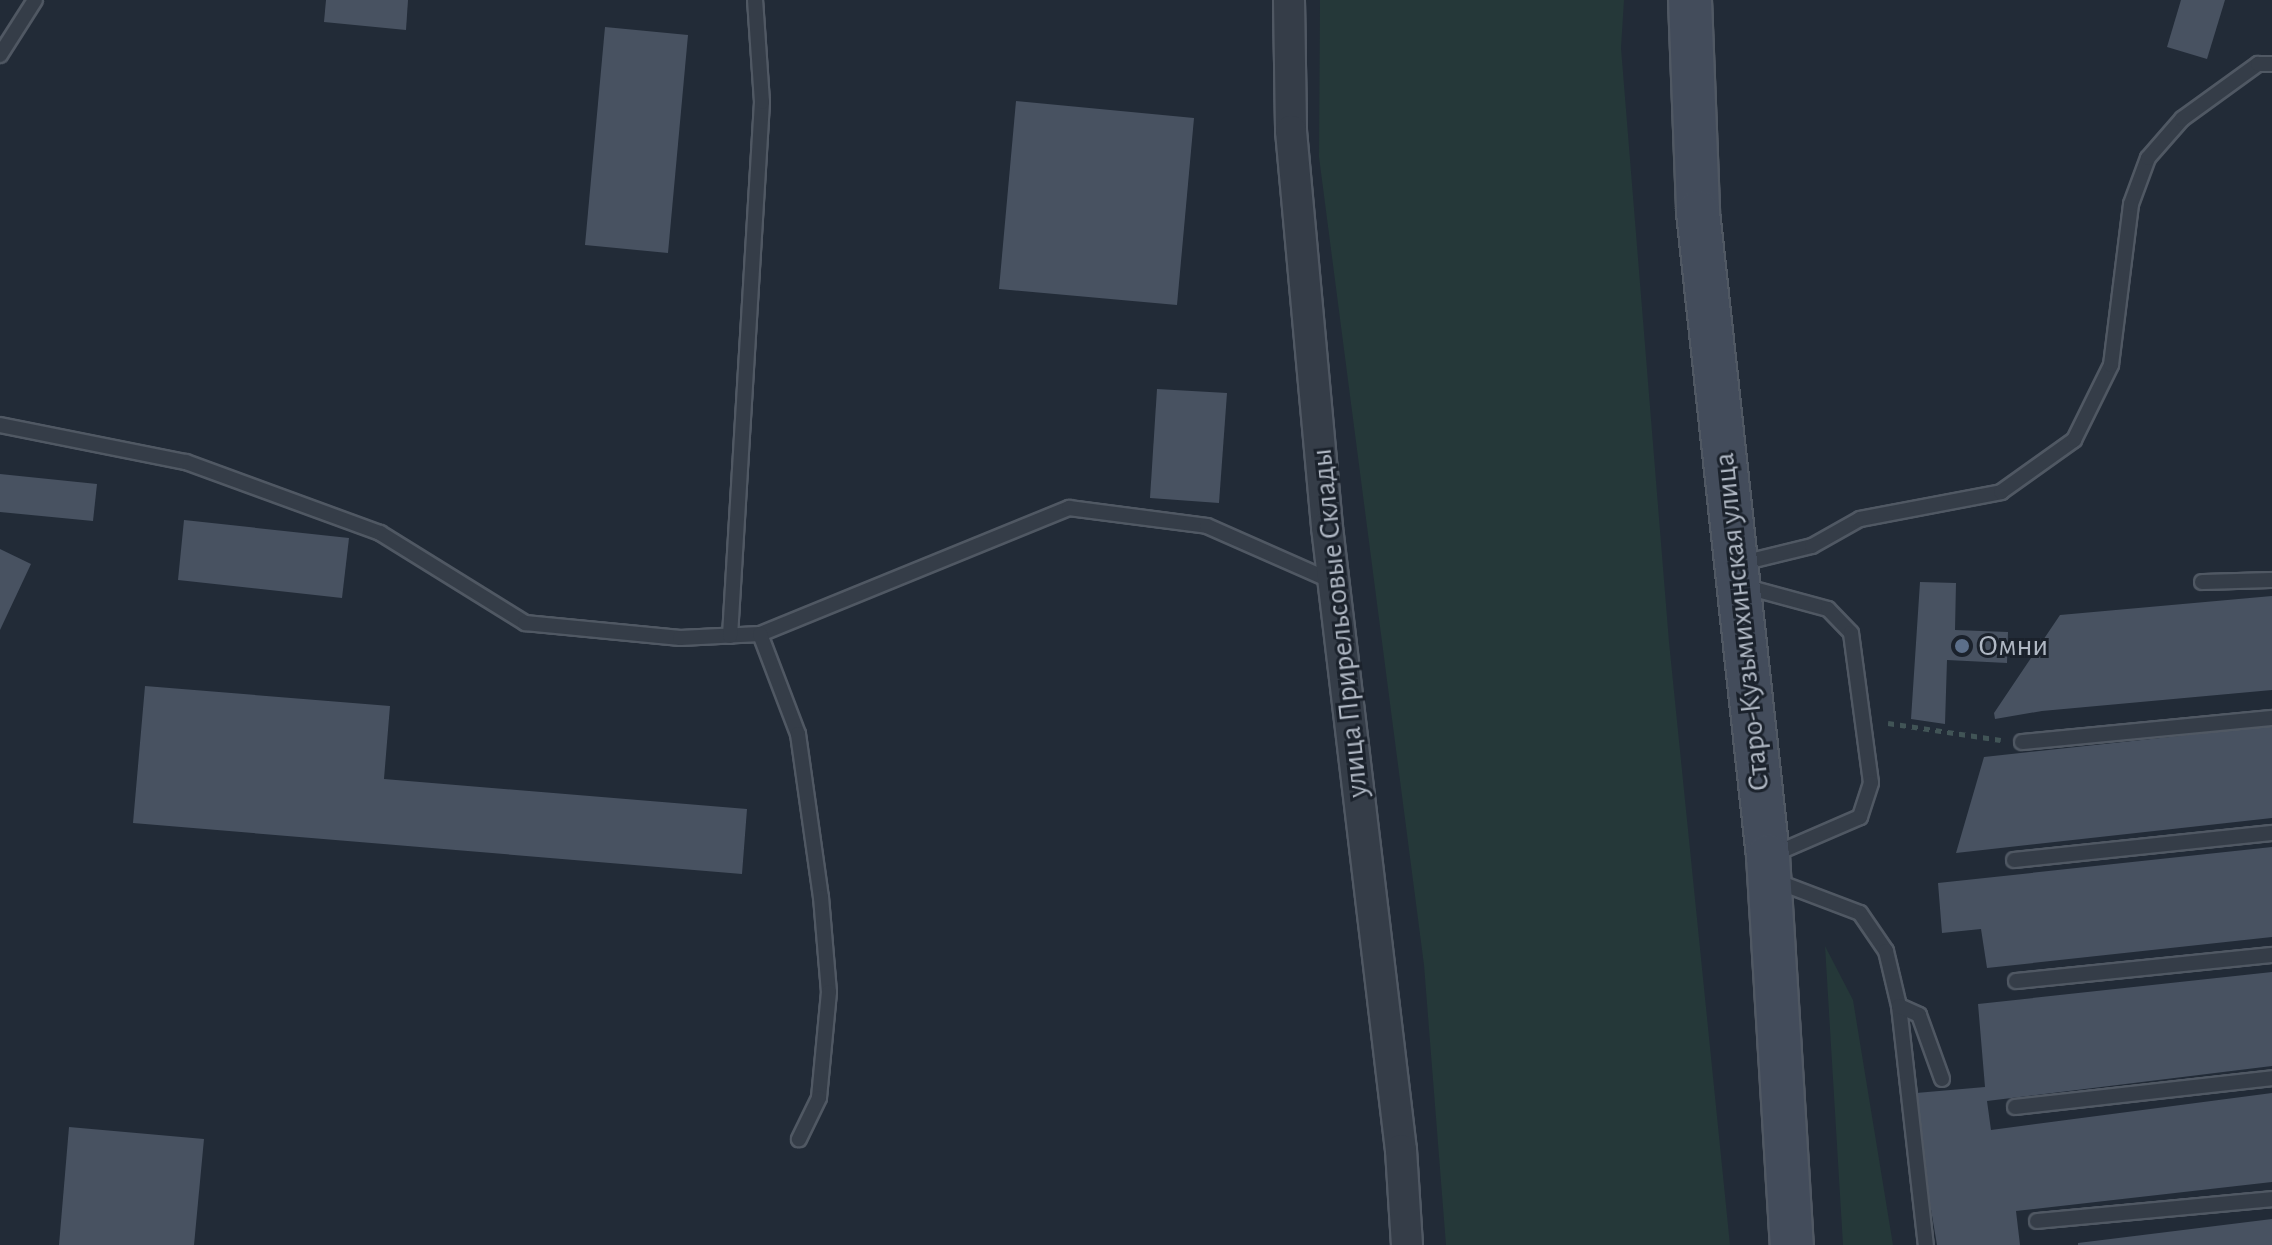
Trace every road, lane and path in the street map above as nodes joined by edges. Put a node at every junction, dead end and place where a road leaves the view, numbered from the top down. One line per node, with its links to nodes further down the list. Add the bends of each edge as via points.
1 (35, 0): 5 (lane)
2 (755, 0): 13 (lane, via 762,102)
3 (1289, 0): 10 (street, улица Прирельсовые Склады, via 1291,131)
4 (1690, 0): 8 (main road, Старо-Кузьмихинская улица, via 1698,212)
5 (0, 55)
6 (2272, 64): 8 (lane, via 2258,64 2182,119 2148,158 2131,204 2111,365 2074,440 2001,492 1860,519 1812,546)
7 (0, 425): 13 (lane, via 186,462 380,533 525,623 680,638)
8 (1735, 574): 15 (lane, via 1828,609 1851,633); 19 (main road, Старо-Кузьмихинская улица)
9 (2272, 580): 11 (lane)
10 (1334, 582): 12 (lane, via 1207,526 1069,508); 29 (street, улица Прирельсовые Склады, via 1401,1150)
11 (2202, 582)
12 (760, 634): 13 (lane); 26 (lane, via 798,734 829,992 819,1098)
13 (730, 636)
14 (2272, 718): 16 (lane)
15 (1862, 719): 16 (path); 19 (lane, via 1871,783 1860,817)
16 (2022, 742)
17 (2272, 833): 18 (lane)
18 (2014, 860)
19 (1769, 867): 22 (lane, via 1860,913 1886,951); 30 (main road, Старо-Кузьмихинская улица)
20 (2272, 955): 21 (lane)
21 (2016, 981)
22 (1899, 1006): 24 (lane, via 1919,1015); 31 (lane)
23 (2272, 1078): 25 (lane)
24 (1942, 1079)
25 (2015, 1107)
26 (799, 1139)
27 (2272, 1199): 28 (lane)
28 (2037, 1221)
29 (1407, 1245)
30 (1792, 1245)
31 (1926, 1245)

